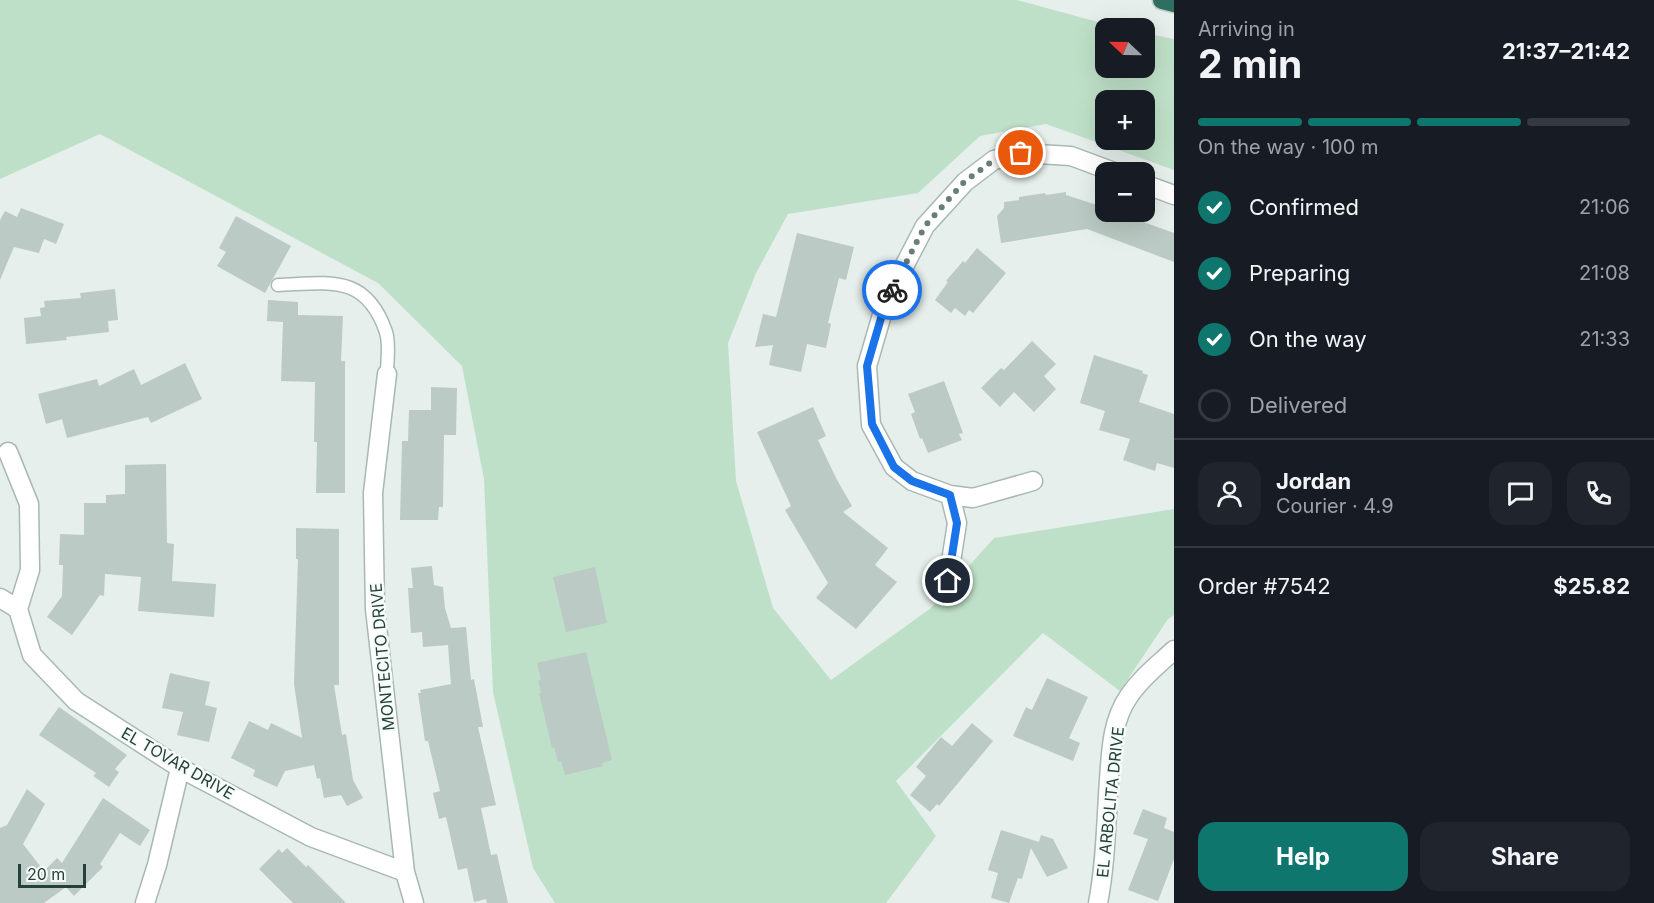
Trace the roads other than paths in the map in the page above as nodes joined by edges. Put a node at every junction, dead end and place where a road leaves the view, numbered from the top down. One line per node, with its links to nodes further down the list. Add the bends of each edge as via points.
1 (1162, 0): 2 (highway)
2 (1174, 3)
3 (1095, 165): 10 (street, via 1071,156 1021,153 994,160 964,182 925,226 886,301 867,366 872,424 894,467 912,481)
4 (1155, 188): 5 (street)
5 (1174, 195)
6 (278, 285): 7 (lane, via 337,283 359,291 373,307 386,333)
7 (387, 374): 16 (street, MONTECITO DRIVE, via 373,493 375,609)
8 (8, 452): 13 (street, via 29,504 30,570)
9 (1033, 481): 10 (street, via 973,498)
10 (950, 495): 11 (street, via 957,523)
11 (948, 581)
12 (0, 598): 13 (street)
13 (18, 609): 15 (street, EL TOVAR DRIVE, via 32,655 76,701)
14 (1174, 650): 19 (street, EL ARBOLITA DRIVE, via 1128,696 1119,714)
15 (180, 768): 16 (street, EL TOVAR DRIVE, via 311,837); 17 (street)
16 (405, 872): 18 (street, MONTECITO DRIVE)
17 (145, 903)
18 (414, 903)
19 (1098, 903)

